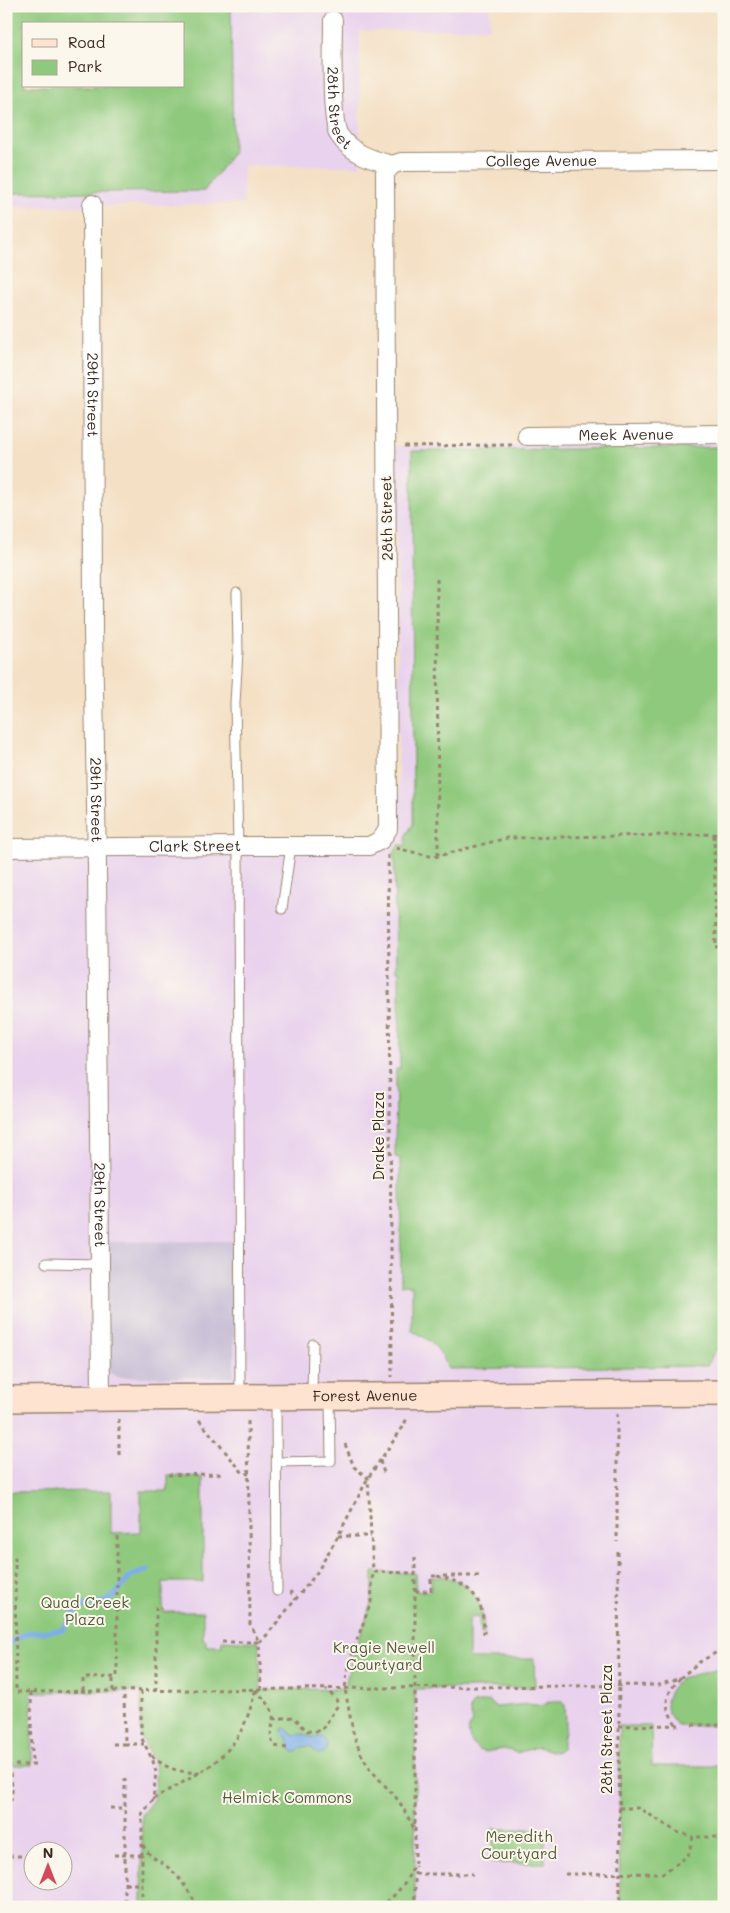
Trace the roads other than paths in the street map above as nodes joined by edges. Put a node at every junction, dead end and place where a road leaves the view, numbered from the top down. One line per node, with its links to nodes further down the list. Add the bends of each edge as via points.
1 (333, 20): 3 (street, 28th Street, via 334,117 339,135 354,150)
2 (724, 160): 3 (street, College Avenue, via 401,162)
3 (392, 166): 12 (street, 28th Street, via 385,173 384,194)
4 (92, 204): 10 (street, 29th Street)
5 (724, 434): 6 (street, Meek Avenue)
6 (524, 440)
7 (237, 593): 8 (lane)
8 (238, 846): 9 (street, Clark Street); 10 (street, Clark Street); 19 (lane)
9 (291, 846): 12 (street, Clark Street); 13 (lane)
10 (97, 847): 11 (street, Clark Street); 15 (street, 29th Street)
11 (6, 848)
12 (388, 848)
13 (282, 910)
14 (46, 1263): 15 (lane)
15 (100, 1264): 21 (street, 29th Street)
16 (313, 1344): 18 (lane)
17 (724, 1393): 18 (main road, Forest Avenue)
18 (321, 1395): 20 (main road, Forest Avenue); 23 (lane, via 332,1461)
19 (240, 1396): 20 (main road, Forest Avenue); 21 (main road, Forest Avenue)
20 (276, 1396): 23 (lane)
21 (101, 1398): 22 (main road, Forest Avenue)
22 (6, 1399)
23 (277, 1462): 24 (lane)
24 (277, 1591)

